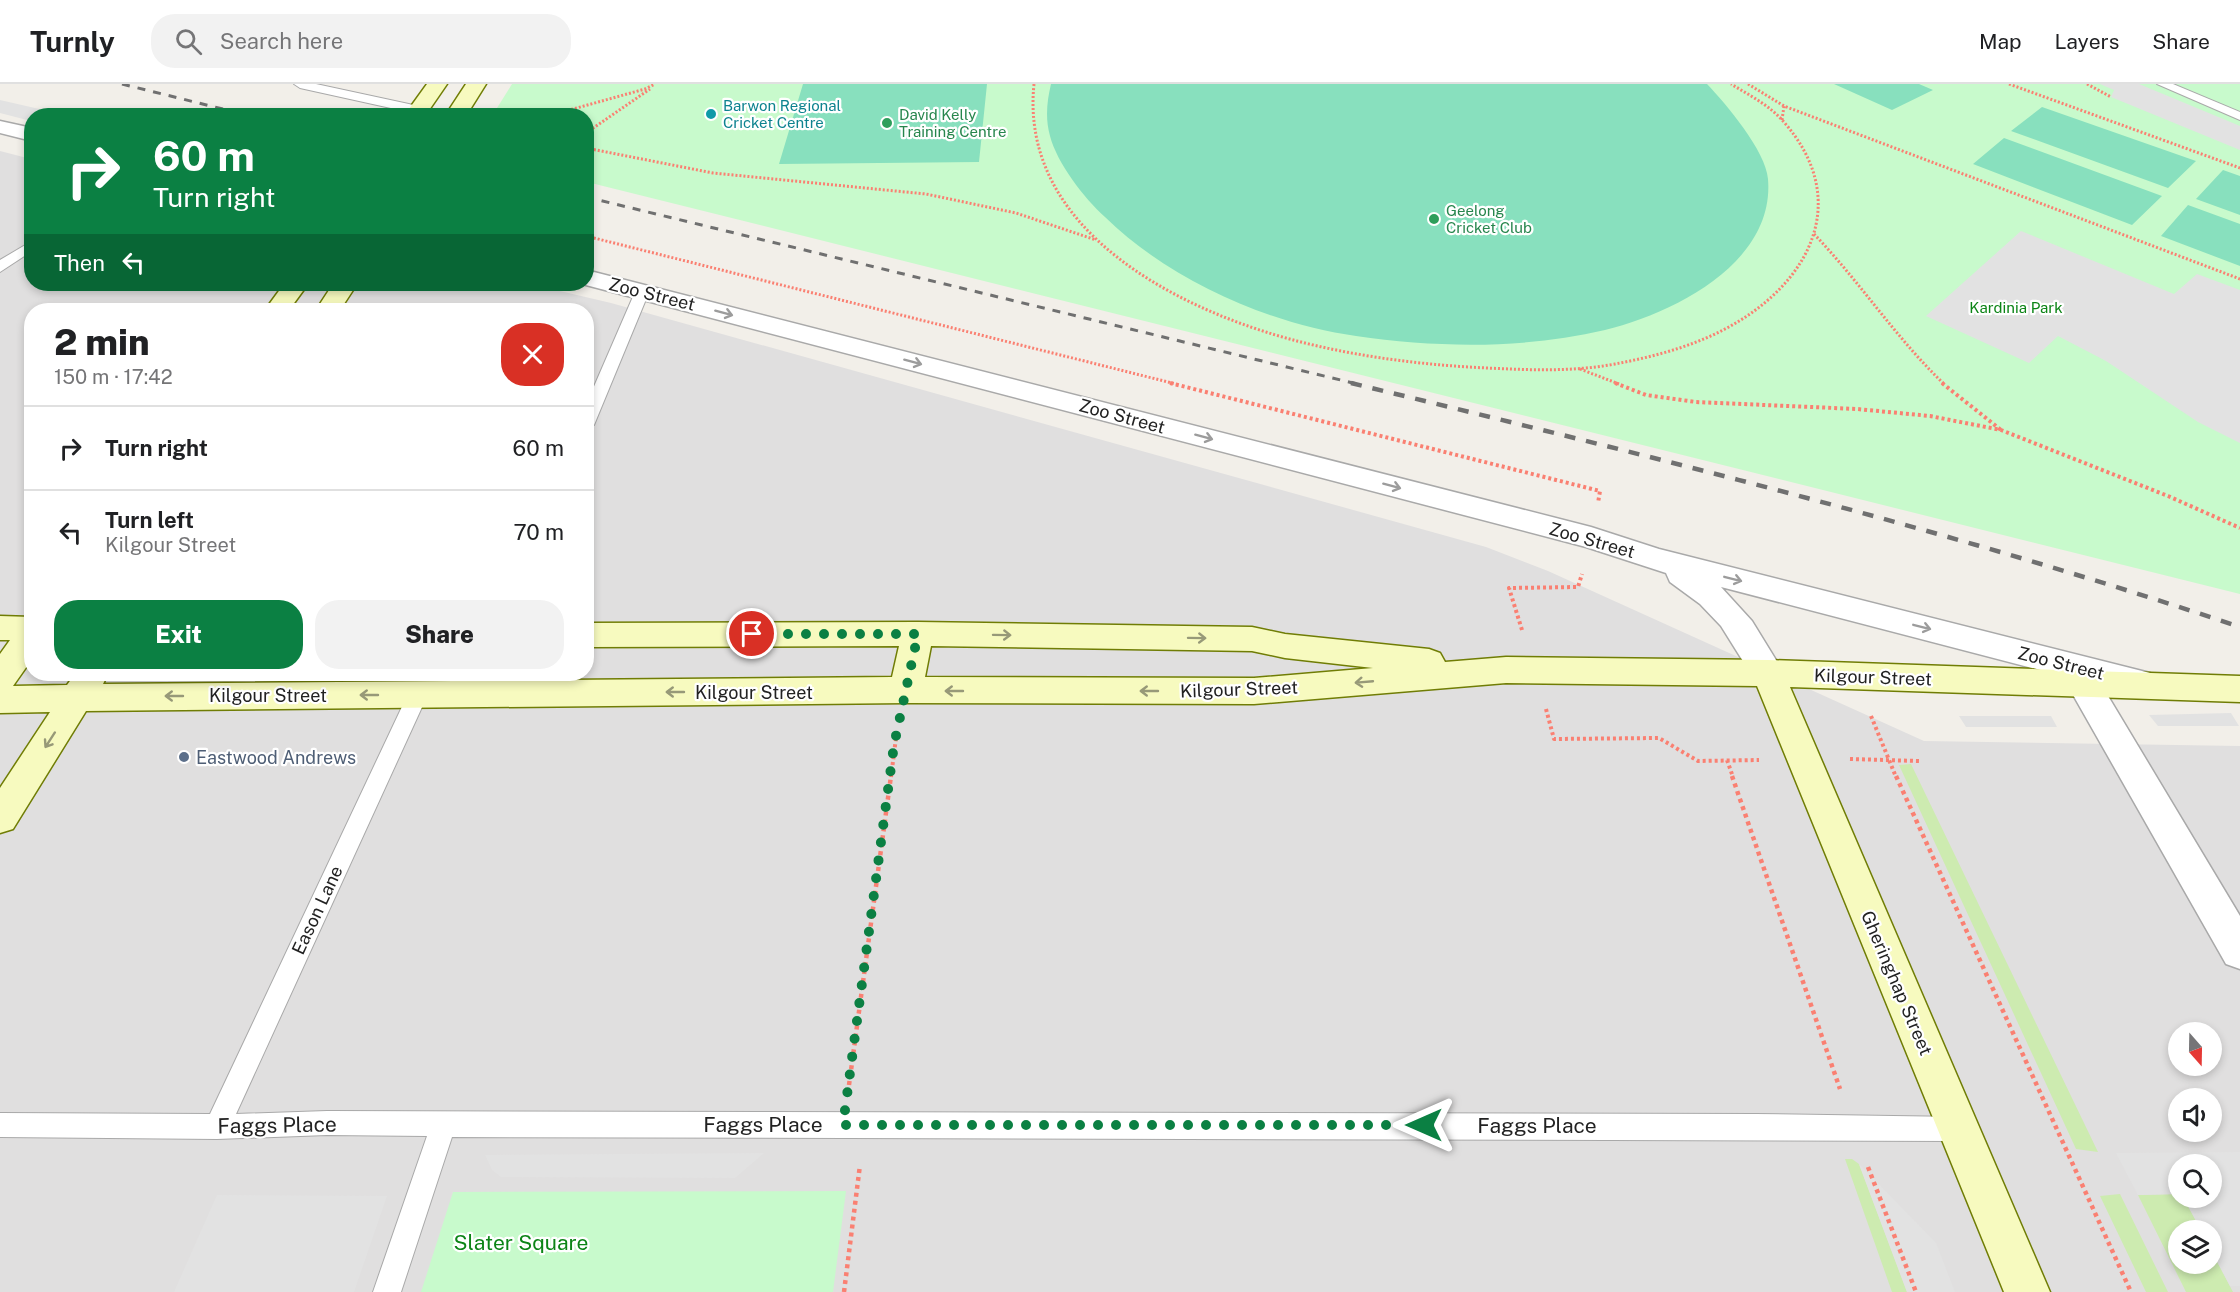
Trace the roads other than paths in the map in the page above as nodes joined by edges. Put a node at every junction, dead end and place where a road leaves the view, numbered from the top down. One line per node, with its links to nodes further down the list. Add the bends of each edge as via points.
1 (300, 84): 5 (lane)
2 (436, 84): 6 (street)
3 (476, 84): 7 (street)
4 (2163, 84): 8 (lane)
5 (396, 108)
6 (419, 108)
7 (460, 108)
8 (2240, 116)
9 (0, 127): 10 (street)
10 (24, 133)
11 (24, 250): 12 (lane)
12 (0, 268)
13 (594, 279): 15 (street, Zoo Street)
14 (292, 291): 16 (street)
15 (642, 292): 17 (lane); 18 (street, Zoo Street, one-way to 18, via 1591,538)
16 (282, 303)
17 (594, 406)
18 (1656, 560): 25 (street, Zoo Street, via 1722,603); 30 (street, Zoo Street, one-way to 30)
19 (0, 628): 20 (street)
20 (24, 629)
21 (918, 634): 22 (street, Kilgour Street); 24 (street, Kilgour Street, one-way to 24, via 1252,639); 32 (street)
22 (594, 635)
23 (24, 645): 26 (street)
24 (1506, 670): 25 (street, Kilgour Street); 32 (street, Kilgour Street, one-way to 32, via 1254,691)
25 (1768, 673): 28 (street, Kilgour Street); 40 (street, Gheringhap Street)
26 (0, 679)
27 (475, 684): 32 (street, Kilgour Street, one-way to 27); 33 (street, Kilgour Street)
28 (2084, 684): 30 (street, Kilgour Street); 36 (street)
29 (84, 686): 33 (street, Kilgour Street, one-way to 29); 34 (street, Kilgour Street); 35 (street, one-way to 35)
30 (2151, 686): 31 (street, Kilgour Street)
31 (2240, 689)
32 (906, 690)
33 (418, 694): 39 (lane, Eason Lane)
34 (0, 700)
35 (0, 818)
36 (2240, 951)
37 (0, 1125): 39 (lane, Faggs Place)
38 (443, 1125): 39 (lane, Faggs Place); 40 (lane, Faggs Place, via 1815,1125); 41 (lane)
39 (217, 1126)
40 (1959, 1129): 42 (street, Gheringhap Street)
41 (387, 1292)
42 (2027, 1292)

